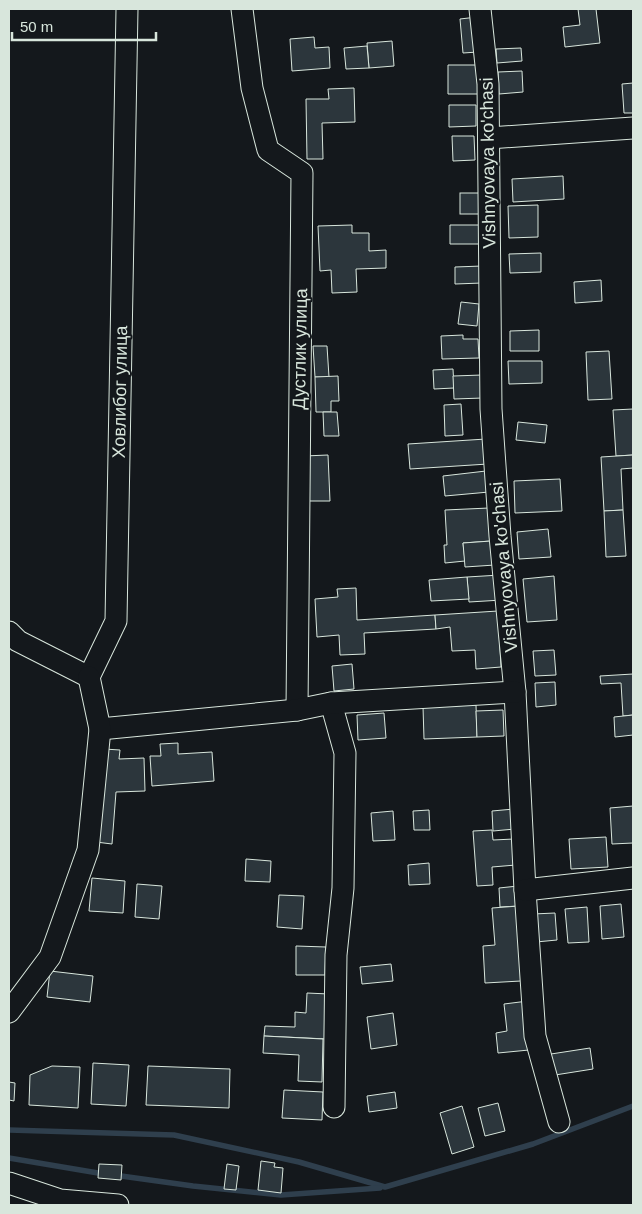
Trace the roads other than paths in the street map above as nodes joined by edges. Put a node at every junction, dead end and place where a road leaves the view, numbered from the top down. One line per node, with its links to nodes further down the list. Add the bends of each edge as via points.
1 (127, 9): 7 (street, Ховлибог улица, via 116,621)
2 (242, 9): 10 (street, Дустлик улица, via 252,88 268,150 302,173)
3 (480, 9): 5 (street, Vishnyovaya ko'chasi, via 488,84)
4 (633, 128): 5 (street)
5 (489, 138): 8 (street, Vishnyovaya ko'chasi, via 491,410)
6 (9, 632): 7 (street, via 18,641)
7 (89, 677): 11 (street)
8 (515, 692): 9 (street); 13 (street, Vishnyovaya ko'chasi)
9 (331, 703): 10 (street); 15 (street, via 344,753 343,888 336,955)
10 (297, 710): 11 (street)
11 (100, 729): 14 (street, via 88,850 50,957)
12 (633, 878): 13 (street)
13 (525, 890): 16 (street, Vishnyovaya ko'chasi, via 535,1036)
14 (9, 1012)
15 (334, 1107)
16 (559, 1122)
17 (9, 1183): 18 (street, via 60,1200)
18 (118, 1205)

